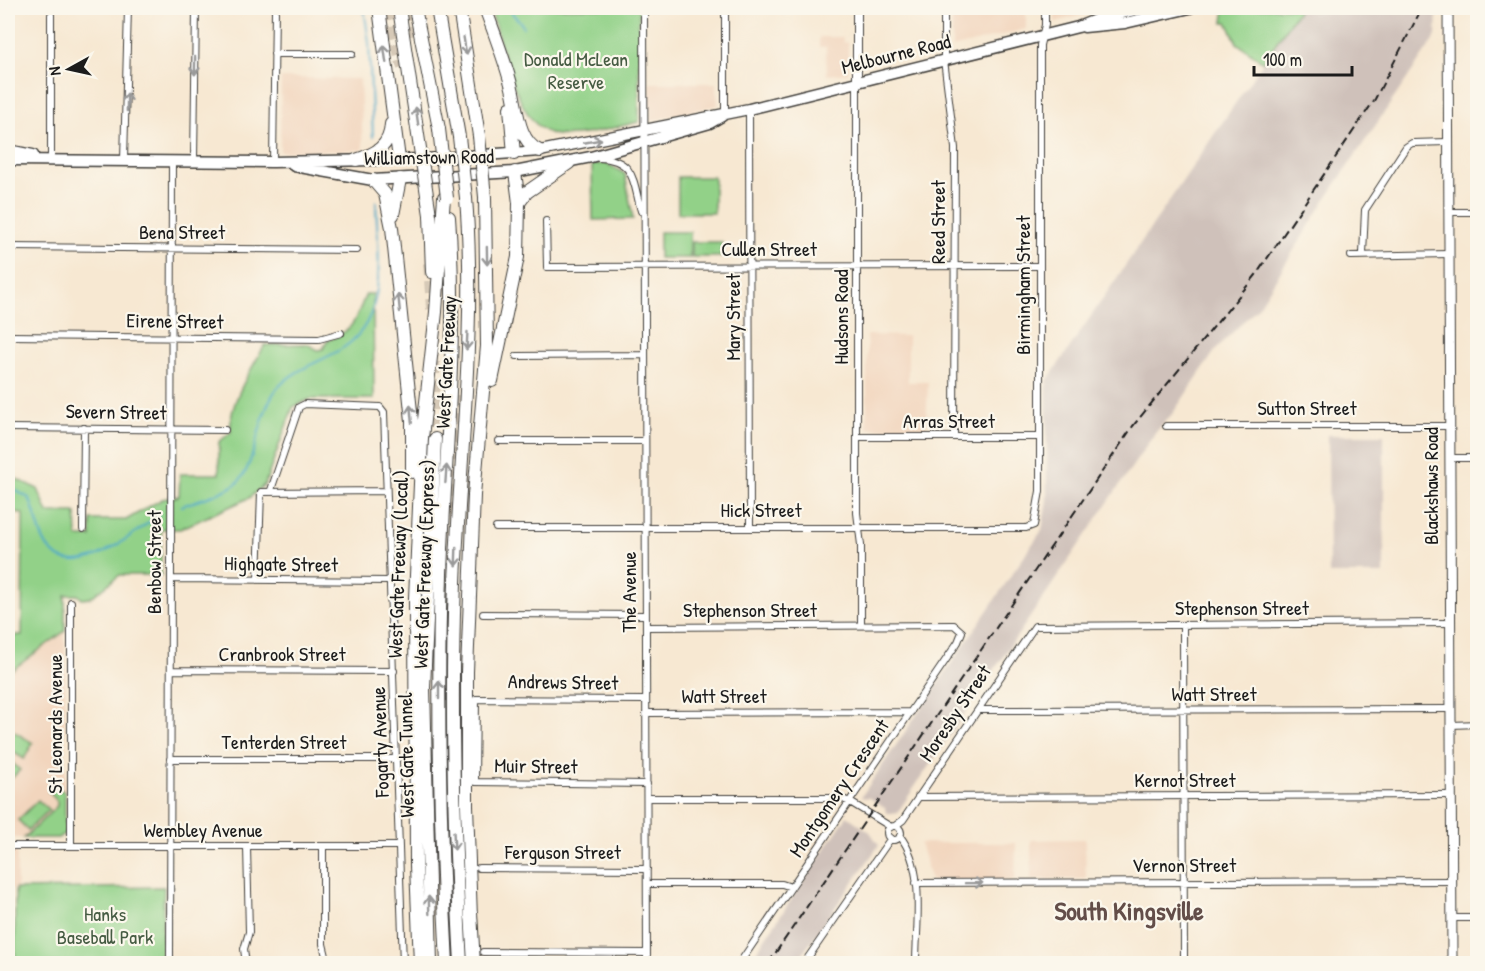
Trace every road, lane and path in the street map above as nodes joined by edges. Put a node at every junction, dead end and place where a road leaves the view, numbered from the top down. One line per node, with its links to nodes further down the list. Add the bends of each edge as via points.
1 (128, 8): 38 (street, one-way to 1)
2 (196, 8): 41 (street, one-way to 41)
3 (275, 8): 21 (street)
4 (379, 8): 26 (highway, one-way to 4)
5 (399, 8): 70 (highway, one-way to 5, bridge, via 430,216)
6 (415, 8): 47 (highway, West Gate Freeway (Local), bridge, via 439,129)
7 (437, 8): 116 (highway, West Gate Freeway, one-way to 116, bridge, via 459,137 469,241)
8 (485, 8): 23 (highway)
9 (644, 8): 29 (street, The Avenue)
10 (725, 8): 28 (street)
11 (858, 8): 25 (street, Hudsons Road)
12 (944, 8): 24 (street, Reed Street)
13 (1045, 8): 20 (street, Birmingham Street)
14 (1143, 8): 19 (main road, Melbourne Road)
15 (1190, 8): 19 (main road, Melbourne Road, via 1102,27)
16 (1448, 8): 30 (main road, Blackshaws Road)
17 (459, 10): 93 (highway, one-way to 93, bridge, via 485,197 487,346)
18 (51, 15): 35 (street)
19 (1078, 27): 20 (main road, Melbourne Road)
20 (1043, 36): 24 (main road, Melbourne Road); 64 (street, Birmingham Street)
21 (274, 54): 22 (street); 42 (street)
22 (352, 54)
23 (500, 54): 32 (highway, via 521,124 532,145); 33 (highway)
24 (944, 60): 25 (main road, Melbourne Road); 63 (street, Reed Street, via 955,148)
25 (857, 82): 27 (main road, Melbourne Road); 62 (street, Hudsons Road)
26 (392, 100): 36 (highway); 39 (highway, via 391,128 385,143 376,153)
27 (749, 109): 28 (main road, Melbourne Road); 61 (street, Mary Street)
28 (724, 114): 29 (main road, Melbourne Road, via 710,123)
29 (644, 135): 32 (main road, Melbourne Road, one-way to 29); 34 (main road, Melbourne Road); 51 (street, The Avenue)
30 (1448, 142): 49 (main road, Blackshaws Road); 57 (street, via 1412,143 1406,147 1365,210)
31 (8, 150): 35 (main road, Williamstown Road)
32 (540, 151): 33 (main road, Melbourne Road)
33 (514, 154): 36 (main road, Melbourne Road); 44 (main road)
34 (591, 157): 43 (main road, Melbourne Road); 51 (street, The Avenue, via 611,158 629,170)
35 (51, 159): 37 (main road, Williamstown Road); 38 (main road, Williamstown Road)
36 (399, 159): 39 (main road, Williamstown Road); 45 (main road)
37 (8, 160)
38 (124, 160): 40 (main road, Williamstown Road)
39 (356, 160): 42 (main road, Williamstown Road)
40 (172, 161): 41 (main road, Williamstown Road); 55 (street, Benbow Street)
41 (194, 161): 42 (main road, Williamstown Road)
42 (273, 162): 46 (main road, Williamstown Road)
43 (569, 163): 44 (main road, Melbourne Road); 48 (highway, via 527,192)
44 (515, 172): 45 (main road, Williamstown Road); 48 (highway)
45 (400, 179): 46 (main road, Williamstown Road); 53 (highway)
46 (373, 180): 53 (highway, via 385,194)
47 (446, 197): 70 (highway, West Gate Freeway (Local)); 153 (highway, West Gate Freeway (Express), one-way to 47, via 439,749 441,574 452,370 452,260)
48 (519, 203): 93 (highway, via 518,256 493,368)
49 (1448, 212): 50 (street); 58 (main road, Blackshaws Road)
50 (1478, 212)
51 (643, 220): 60 (street, The Avenue)
52 (546, 221): 60 (street, Cullen Street, via 547,267)
53 (392, 228): 97 (highway, one-way to 53, via 412,421)
54 (8, 247): 55 (street, Bena Street)
55 (171, 249): 56 (street, Bena Street); 67 (street, Benbow Street)
56 (357, 250)
57 (1363, 254): 58 (street); 59 (street)
58 (1449, 254): 72 (main road, Blackshaws Road)
59 (1351, 256)
60 (643, 266): 61 (street, Cullen Street); 68 (street, The Avenue)
61 (750, 266): 62 (street, Cullen Street); 87 (street, Mary Street)
62 (857, 266): 63 (street, Cullen Street); 77 (street, Hudsons Road)
63 (954, 266): 64 (street, Cullen Street); 78 (street, Reed Street)
64 (1040, 266): 79 (street, Birmingham Street)
65 (340, 333): 67 (street, Eirene Street, via 319,339)
66 (8, 336): 67 (street, Eirene Street)
67 (171, 338): 75 (street, Benbow Street)
68 (644, 355): 69 (street); 82 (street, The Avenue)
69 (517, 356)
70 (428, 387): 97 (highway, West Gate Freeway (Local))
71 (1166, 426): 72 (street, Sutton Street)
72 (1449, 426): 83 (main road, Blackshaws Road)
73 (8, 428): 74 (street, Severn Street)
74 (84, 428): 75 (street, Severn Street); 92 (street)
75 (171, 430): 76 (street, Severn Street); 94 (street, Benbow Street)
76 (225, 430)
77 (857, 437): 78 (street, Arras Street); 89 (street, Hudsons Road)
78 (954, 437): 79 (street, Arras Street)
79 (1040, 437): 91 (street, Birmingham Street, via 1039,506 1034,525)
80 (435, 439): 152 (highway, West Gate Tunnel, one-way to 80, via 424,688)
81 (499, 441): 82 (street)
82 (644, 441): 88 (street, The Avenue)
83 (1449, 458): 84 (street); 101 (main road, Blackshaws Road)
84 (1478, 458)
85 (267, 490): 86 (street); 86 (street, Fogarty Avenue, via 299,407 305,404 377,405 384,412); 95 (street, via 259,496)
86 (386, 491): 96 (street, Fogarty Avenue)
87 (750, 526): 88 (street, Hick Street); 89 (street, Hick Street)
88 (646, 527): 90 (street, Hick Street); 100 (street, The Avenue)
89 (859, 527): 91 (street, Hick Street); 103 (street, Hudsons Road)
90 (496, 528)
91 (1026, 528)
92 (83, 530)
93 (471, 562): 142 (highway, via 466,743)
94 (171, 579): 95 (street, Highgate Street); 107 (street, Benbow Street)
95 (258, 580): 96 (street, Highgate Street)
96 (390, 581): 108 (street, Fogarty Avenue)
97 (415, 598): 151 (highway, West Gate Freeway (Local))
98 (71, 602): 130 (street, St Leonards Avenue)
99 (483, 614): 100 (street)
100 (645, 615): 105 (street, The Avenue)
101 (1450, 623): 102 (street, Stephenson Street); 112 (main road, Blackshaws Road)
102 (1183, 625): 104 (street, Stephenson Street); 113 (street)
103 (861, 626): 105 (street, Stephenson Street); 106 (street, Stephenson Street, via 954,625)
104 (1035, 626): 111 (street, Moresby Street)
105 (646, 627): 110 (street, The Avenue)
106 (960, 629): 115 (street, Montgomery Crescent, via 961,637)
107 (171, 670): 108 (street, Cranbrook Street); 119 (street, Benbow Street)
108 (394, 671): 120 (street, Fogarty Avenue)
109 (479, 698): 110 (street, Andrews Street); 121 (street, Muir Street, via 475,782)
110 (646, 700): 114 (street, The Avenue)
111 (978, 710): 113 (street, Watt Street); 124 (street, Moresby Street)
112 (1451, 710): 113 (street, Watt Street); 118 (main road, Blackshaws Road)
113 (1183, 711): 123 (street)
114 (646, 712): 115 (street, Watt Street); 121 (street, The Avenue)
115 (910, 712): 126 (street, Montgomery Crescent)
116 (452, 720): 142 (highway, via 460,768); 154 (highway, one-way to 154)
117 (1478, 724): 118 (street)
118 (1451, 725): 122 (main road, Blackshaws Road)
119 (170, 759): 120 (street, Tenterden Street); 131 (street, Benbow Street)
120 (397, 759): 132 (street, Fogarty Avenue)
121 (647, 784): 125 (street, The Avenue)
122 (1451, 795): 123 (street, Kernot Street); 137 (main road, Blackshaws Road)
123 (1183, 796): 124 (street, Kernot Street); 138 (street)
124 (918, 797): 127 (street, Moresby Street)
125 (647, 798): 126 (street, via 830,798); 136 (street, The Avenue)
126 (850, 802): 127 (street); 141 (street, Montgomery Crescent)
127 (894, 828): 128 (street); 128 (street)
128 (895, 838): 139 (street, via 910,854); 158 (street)
129 (8, 846): 130 (street, Wembley Avenue)
130 (71, 846): 131 (street, Wembley Avenue)
131 (170, 846): 133 (street, Wembley Avenue); 147 (street, Benbow Street)
132 (399, 846): 134 (street, Wembley Avenue); 150 (street, Fogarty Avenue)
133 (247, 847): 134 (street, Wembley Avenue); 148 (street)
134 (323, 847): 149 (street, via 323,944)
135 (479, 868): 136 (street, Ferguson Street)
136 (647, 869): 140 (street, The Avenue)
137 (1452, 881): 138 (street, Vernon Street); 143 (main road, Blackshaws Road)
138 (1184, 882): 139 (street, Vernon Street, one-way to 138); 160 (street)
139 (916, 884): 159 (street)
140 (647, 885): 141 (street, via 782,884); 146 (street, The Avenue)
141 (791, 888): 157 (street, Montgomery Crescent)
142 (471, 918): 155 (highway)
143 (1452, 918): 144 (street); 161 (main road, Blackshaws Road)
144 (1478, 918)
145 (483, 952): 146 (street)
146 (647, 953): 156 (street, The Avenue)
147 (170, 963)
148 (246, 963)
149 (328, 963)
150 (403, 963)
151 (420, 963)
152 (431, 963)
153 (447, 963)
154 (461, 963)
155 (474, 963)
156 (647, 963)
157 (739, 963)
158 (807, 963)
159 (916, 963)
160 (1184, 963)
161 (1452, 963)

